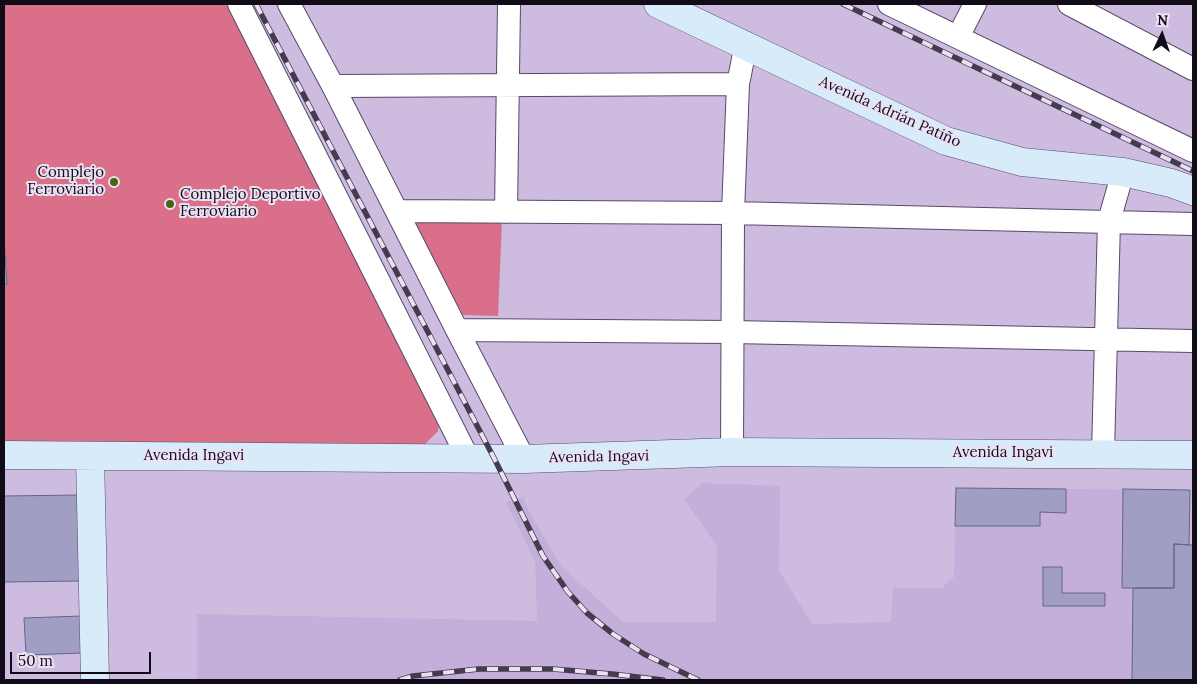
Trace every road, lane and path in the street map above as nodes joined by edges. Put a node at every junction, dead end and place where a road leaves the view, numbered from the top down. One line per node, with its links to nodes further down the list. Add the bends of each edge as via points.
1 (239, 4): 31 (street)
2 (289, 4): 13 (street)
3 (509, 4): 11 (street)
4 (658, 4): 9 (street, Avenida Adrián Patiño)
5 (889, 4): 8 (street)
6 (975, 4): 8 (street)
7 (1069, 4): 10 (street)
8 (958, 37): 14 (street)
9 (746, 44): 12 (street); 15 (street, Avenida Adrián Patiño, via 946,141 1022,162)
10 (1193, 69)
11 (508, 84): 12 (street); 13 (street); 18 (street)
12 (738, 84): 19 (street)
13 (333, 86): 17 (street)
14 (1193, 151)
15 (1123, 172): 16 (street, Avenida Adrián Patiño); 20 (street)
16 (1193, 191)
17 (397, 211): 18 (street); 22 (street)
18 (506, 212): 19 (street)
19 (732, 213): 20 (street); 23 (street)
20 (1109, 221): 21 (street); 24 (street)
21 (1193, 224)
22 (457, 330): 23 (street); 32 (street)
23 (732, 332): 24 (street); 26 (street)
24 (1106, 339): 25 (street); 27 (street)
25 (1193, 341)
26 (732, 452): 27 (street, Avenida Ingavi); 32 (street, Avenida Ingavi)
27 (1102, 453): 29 (street, Avenida Ingavi)
28 (4, 455): 30 (street, Avenida Ingavi)
29 (1193, 455)
30 (90, 456): 31 (street, Avenida Ingavi); 33 (street)
31 (468, 458): 32 (street, Avenida Ingavi)
32 (524, 459)
33 (95, 680)

